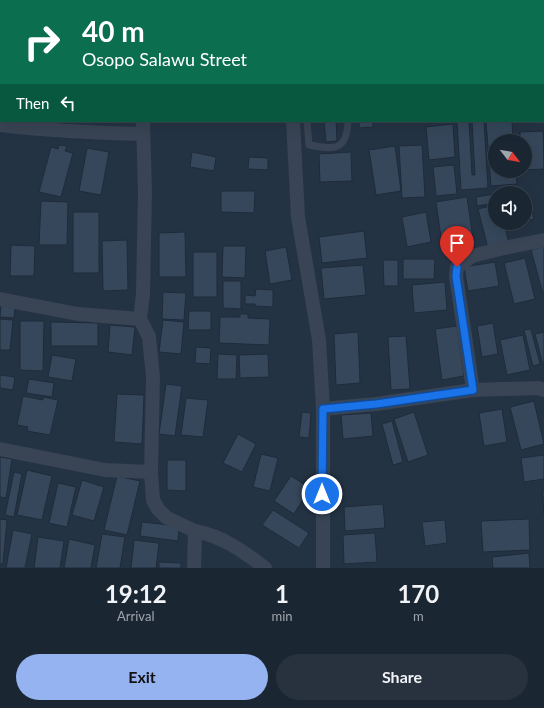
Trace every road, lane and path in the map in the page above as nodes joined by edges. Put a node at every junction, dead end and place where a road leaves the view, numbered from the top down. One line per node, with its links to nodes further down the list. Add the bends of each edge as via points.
1 (293, 122): 11 (street, via 298,217 319,340)
2 (307, 122): 3 (lane, via 309,145 324,148 336,147 343,143 348,133)
3 (348, 122)
4 (0, 125): 5 (street, via 88,132)
5 (143, 128): 8 (street, via 145,200)
6 (544, 240): 9 (street, via 472,256 457,267 456,276)
7 (0, 299): 8 (street, via 78,314)
8 (140, 319): 13 (street, via 149,337 153,377)
9 (473, 390): 10 (street); 11 (street)
10 (544, 390)
11 (323, 409): 17 (street)
12 (0, 449): 13 (street, via 104,470)
13 (152, 472): 14 (street, via 153,500 158,509 167,518)
14 (195, 531): 15 (street); 16 (street, via 226,541)
15 (194, 568)
16 (265, 568)
17 (323, 568)

